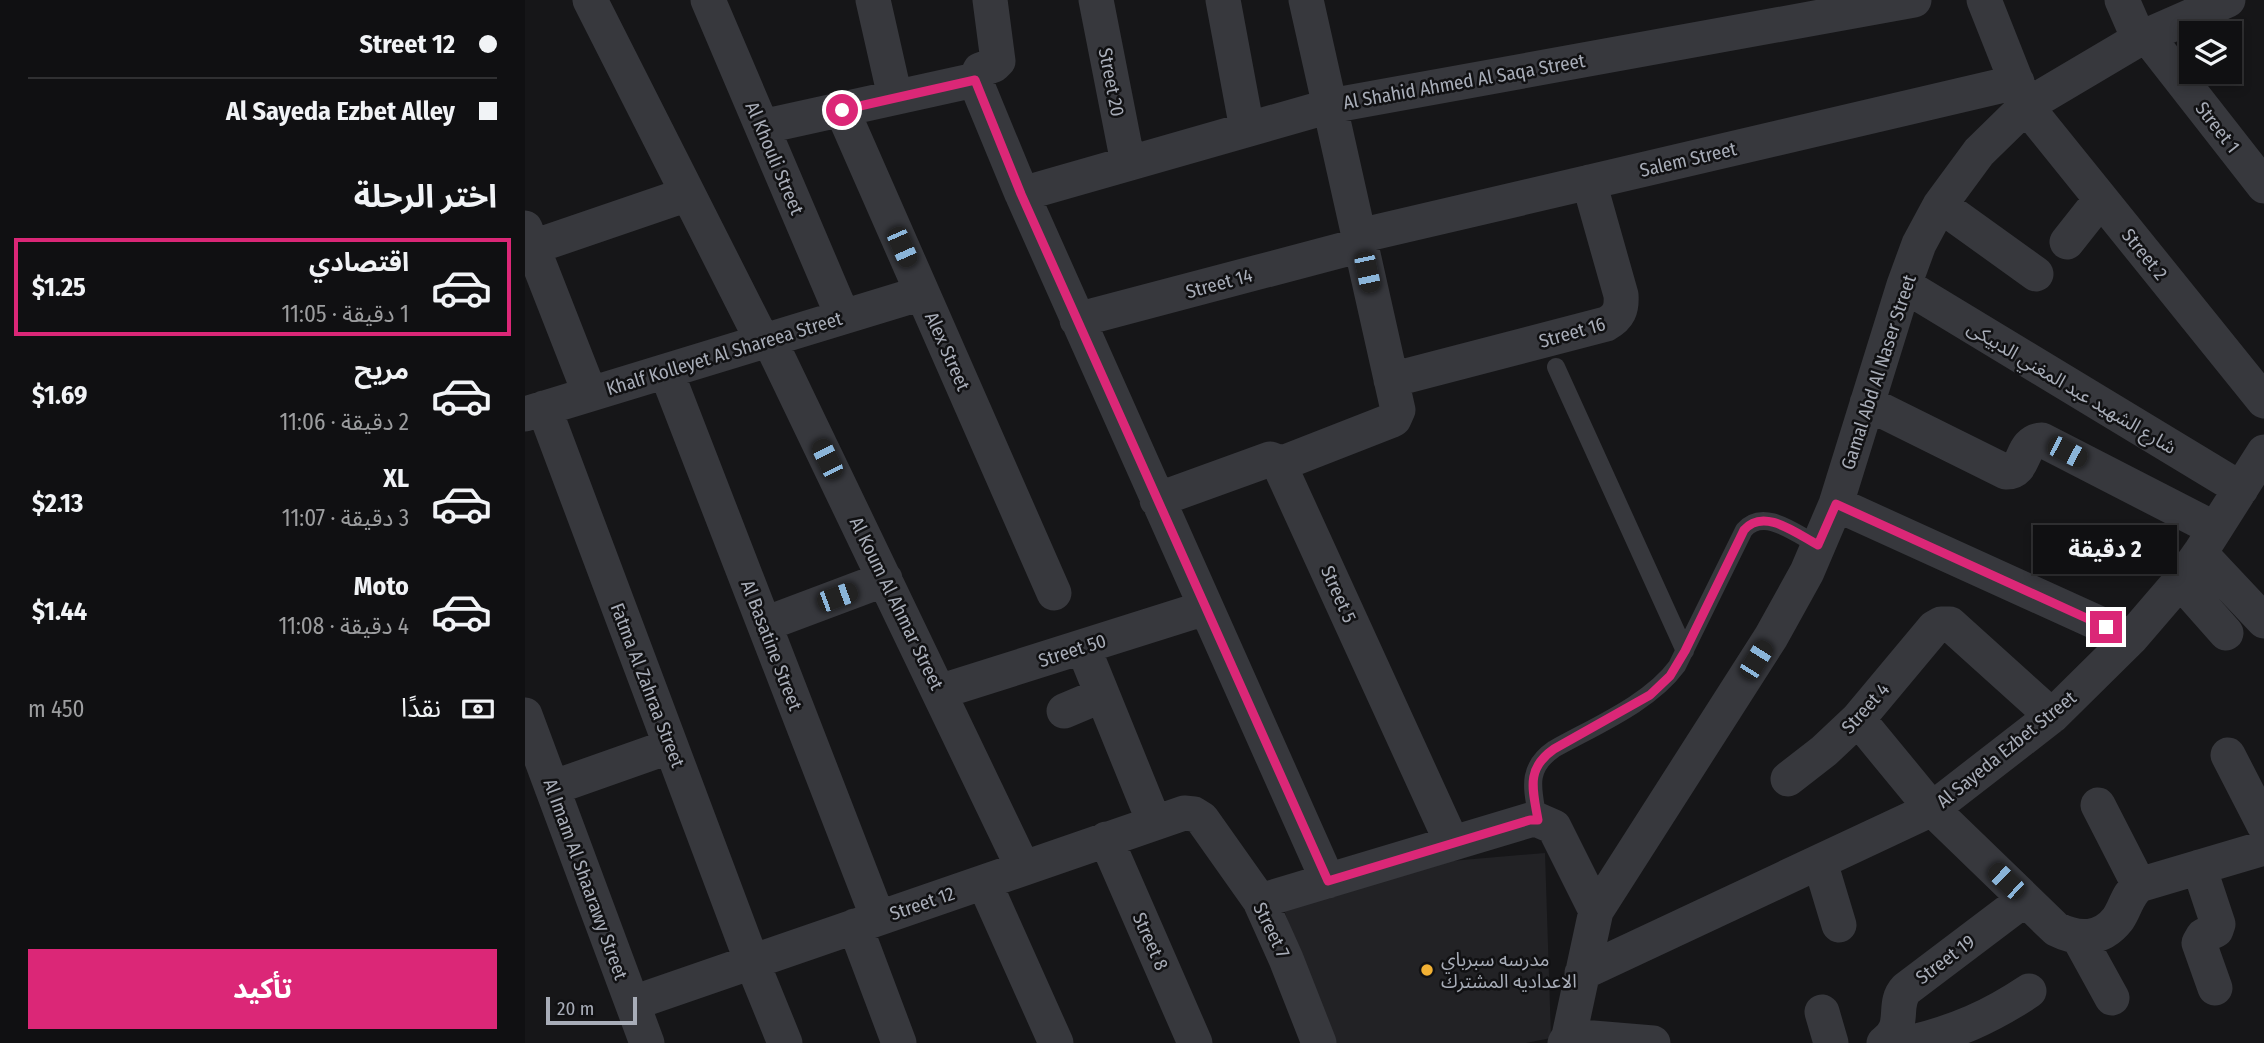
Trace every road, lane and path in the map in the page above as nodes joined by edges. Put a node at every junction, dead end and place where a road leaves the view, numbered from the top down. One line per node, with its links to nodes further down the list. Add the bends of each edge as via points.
1 (590, 0): 23 (street, Al Koum Al Ahmar Street)
2 (708, 0): 18 (street, Al Khouli Street)
3 (873, 0): 15 (street)
4 (990, 0): 13 (street, via 998,61 981,70)
5 (1096, 0): 20 (street, Street 20)
6 (1223, 0): 19 (street)
7 (1308, 0): 16 (street)
8 (1914, 0): 16 (street, Al Shahid Ahmed Al Saqa Street)
9 (1984, 0): 14 (street, Street 2)
10 (2122, 0): 12 (street, Street 1)
11 (2228, 0): 12 (street, Gamal Abd Al Naser Street)
12 (2143, 37): 14 (street, Gamal Abd Al Naser Street); 22 (street, Street 1)
13 (975, 80): 15 (street); 24 (street)
14 (2022, 94): 21 (street, Salem Street); 25 (street, Street 2); 26 (street, Gamal Abd Al Naser Street)
15 (895, 97): 17 (street)
16 (1330, 106): 19 (street, Al Shahid Ahmed Al Saqa Street); 28 (street)
17 (842, 110): 18 (street); 32 (street, Alex Street)
18 (762, 127): 33 (street, Al Khouli Street)
19 (1247, 129): 20 (street, Al Shahid Ahmed Al Saqa Street)
20 (1128, 163): 24 (street, Al Shahid Ahmed Al Saqa Street)
21 (1589, 182): 28 (street, Salem Street); 38 (street, Street 16, via 1621,295 1614,320)
22 (2264, 186)
23 (688, 194): 27 (street); 35 (street, Al Koum Al Ahmar Street)
24 (1021, 194): 34 (street)
25 (2101, 199): 29 (street); 40 (street, Street 2)
26 (1940, 205): 30 (street); 31 (street, Gamal Abd Al Naser Street)
27 (529, 237): 39 (street)
28 (1360, 241): 34 (street, Street 14); 38 (street)
29 (2067, 242)
30 (2036, 274)
31 (1904, 285): 41 (street, Gamal Abd Al Naser Street); 45 (street, شارع الشهيد عبد المغني الدبيكى)
32 (922, 293): 33 (street, Khalf Kolleyet Al Shareea Street); 52 (street, Alex Street)
33 (843, 317): 35 (street, Khalf Kolleyet Al Shareea Street)
34 (1077, 320): 46 (street)
35 (766, 340): 37 (street, Khalf Kolleyet Al Shareea Street); 50 (street, Al Koum Al Ahmar Street)
36 (1556, 367): 59 (lane)
37 (666, 371): 39 (street, Khalf Kolleyet Al Shareea Street); 55 (street, Al Basatine Street)
38 (1391, 380): 44 (street, via 1398,410 1394,419)
39 (590, 394): 42 (street, Khalf Kolleyet Al Shareea Street)
40 (2264, 401)
41 (1867, 403): 47 (street, Gamal Abd Al Naser Street); 48 (street, via 2006,472 2017,469 2029,444 2042,440)
42 (534, 411): 66 (street, Fatma Al Zahraa Street)
43 (2263, 455): 45 (street, Al Sayeda Ezbet Street)
44 (1280, 464): 46 (street, via 1270,460); 77 (street, Street 5)
45 (2241, 489): 48 (street, Al Sayeda Ezbet Street)
46 (1157, 500): 53 (street)
47 (1836, 504): 49 (street, Gamal Abd Al Naser Street); 57 (street)
48 (2208, 541): 51 (street, Al Sayeda Ezbet Street); 54 (street)
49 (1818, 545): 59 (lane, via 1768,520 1748,525); 87 (street, Gamal Abd Al Naser Street, via 1771,637)
50 (885, 579): 55 (street); 60 (street, Al Koum Al Ahmar Street)
51 (2180, 581): 56 (street); 57 (street, Al Sayeda Ezbet Street)
52 (1054, 593)
53 (1205, 608): 58 (street, Street 50); 83 (street)
54 (2264, 621)
55 (765, 624): 88 (street, Al Basatine Street)
56 (2226, 634)
57 (2131, 638): 64 (street, Al Sayeda Ezbet Street)
58 (1083, 647): 60 (street, Street 50); 61 (street)
59 (1685, 651): 72 (lane, via 1670,676 1650,695 1545,756 1533,775)
60 (939, 692): 81 (street, Al Koum Al Ahmar Street)
61 (1102, 695): 62 (street); 73 (street)
62 (1064, 711)
63 (525, 715): 69 (street, Al Imam Al Shaarawy Street)
64 (2052, 716): 65 (street, Street 4, via 1950,624 1941,624); 71 (street, Al Sayeda Ezbet Street)
65 (1858, 719): 68 (street, Street 4); 71 (street)
66 (671, 746): 69 (street); 91 (street, Fatma Al Zahraa Street)
67 (2228, 755): 74 (street)
68 (1788, 779)
69 (552, 788): 96 (street, Al Imam Al Shaarawy Street)
70 (2098, 804): 84 (street)
71 (1932, 809): 79 (street, Al Sayeda Ezbet Street); 85 (street)
72 (1538, 820): 77 (street); 87 (street, via 1554,827)
73 (1154, 822): 75 (street, Street 12, via 1184,813 1194,814); 76 (street, Street 12)
74 (2264, 825)
75 (1207, 827): 86 (street, Street 7)
76 (1106, 839): 81 (street, Street 12); 103 (street, Street 8)
77 (1452, 843): 83 (street)
78 (2264, 848): 80 (street)
79 (1820, 862): 89 (street); 92 (street, Al Sayeda Ezbet Street)
80 (2199, 867): 84 (street); 93 (street, via 2218,923 2199,943)
81 (1023, 868): 82 (street, Street 12)
82 (984, 881): 88 (street, Street 12); 102 (street)
83 (1328, 881): 86 (street)
84 (2139, 885): 90 (street, via 2117,920 2099,933)
85 (2025, 899): 90 (street, via 2056,929); 98 (street, Street 19, via 1906,989 1900,998)
86 (1260, 901): 104 (street, Street 7)
87 (1596, 911): 92 (street, Gamal Abd Al Naser Street)
88 (867, 922): 91 (street, Street 12); 101 (street, Al Basatine Street)
89 (1839, 925)
90 (2079, 938): 95 (street)
91 (752, 962): 96 (street, Street 12); 100 (street, Fatma Al Zahraa Street)
92 (1583, 973): 97 (street, Gamal Abd Al Naser Street)
93 (2215, 988)
94 (2029, 991): 98 (street, via 1971,1025 1939,1036)
95 (2112, 998)
96 (633, 1003): 99 (street, Al Imam Al Shaarawy Street)
97 (1567, 1039): 105 (street)
98 (1898, 1041)
99 (647, 1043)
100 (785, 1043)
101 (899, 1043)
102 (1056, 1043)
103 (1195, 1043)
104 (1319, 1043)
105 (1653, 1043)

